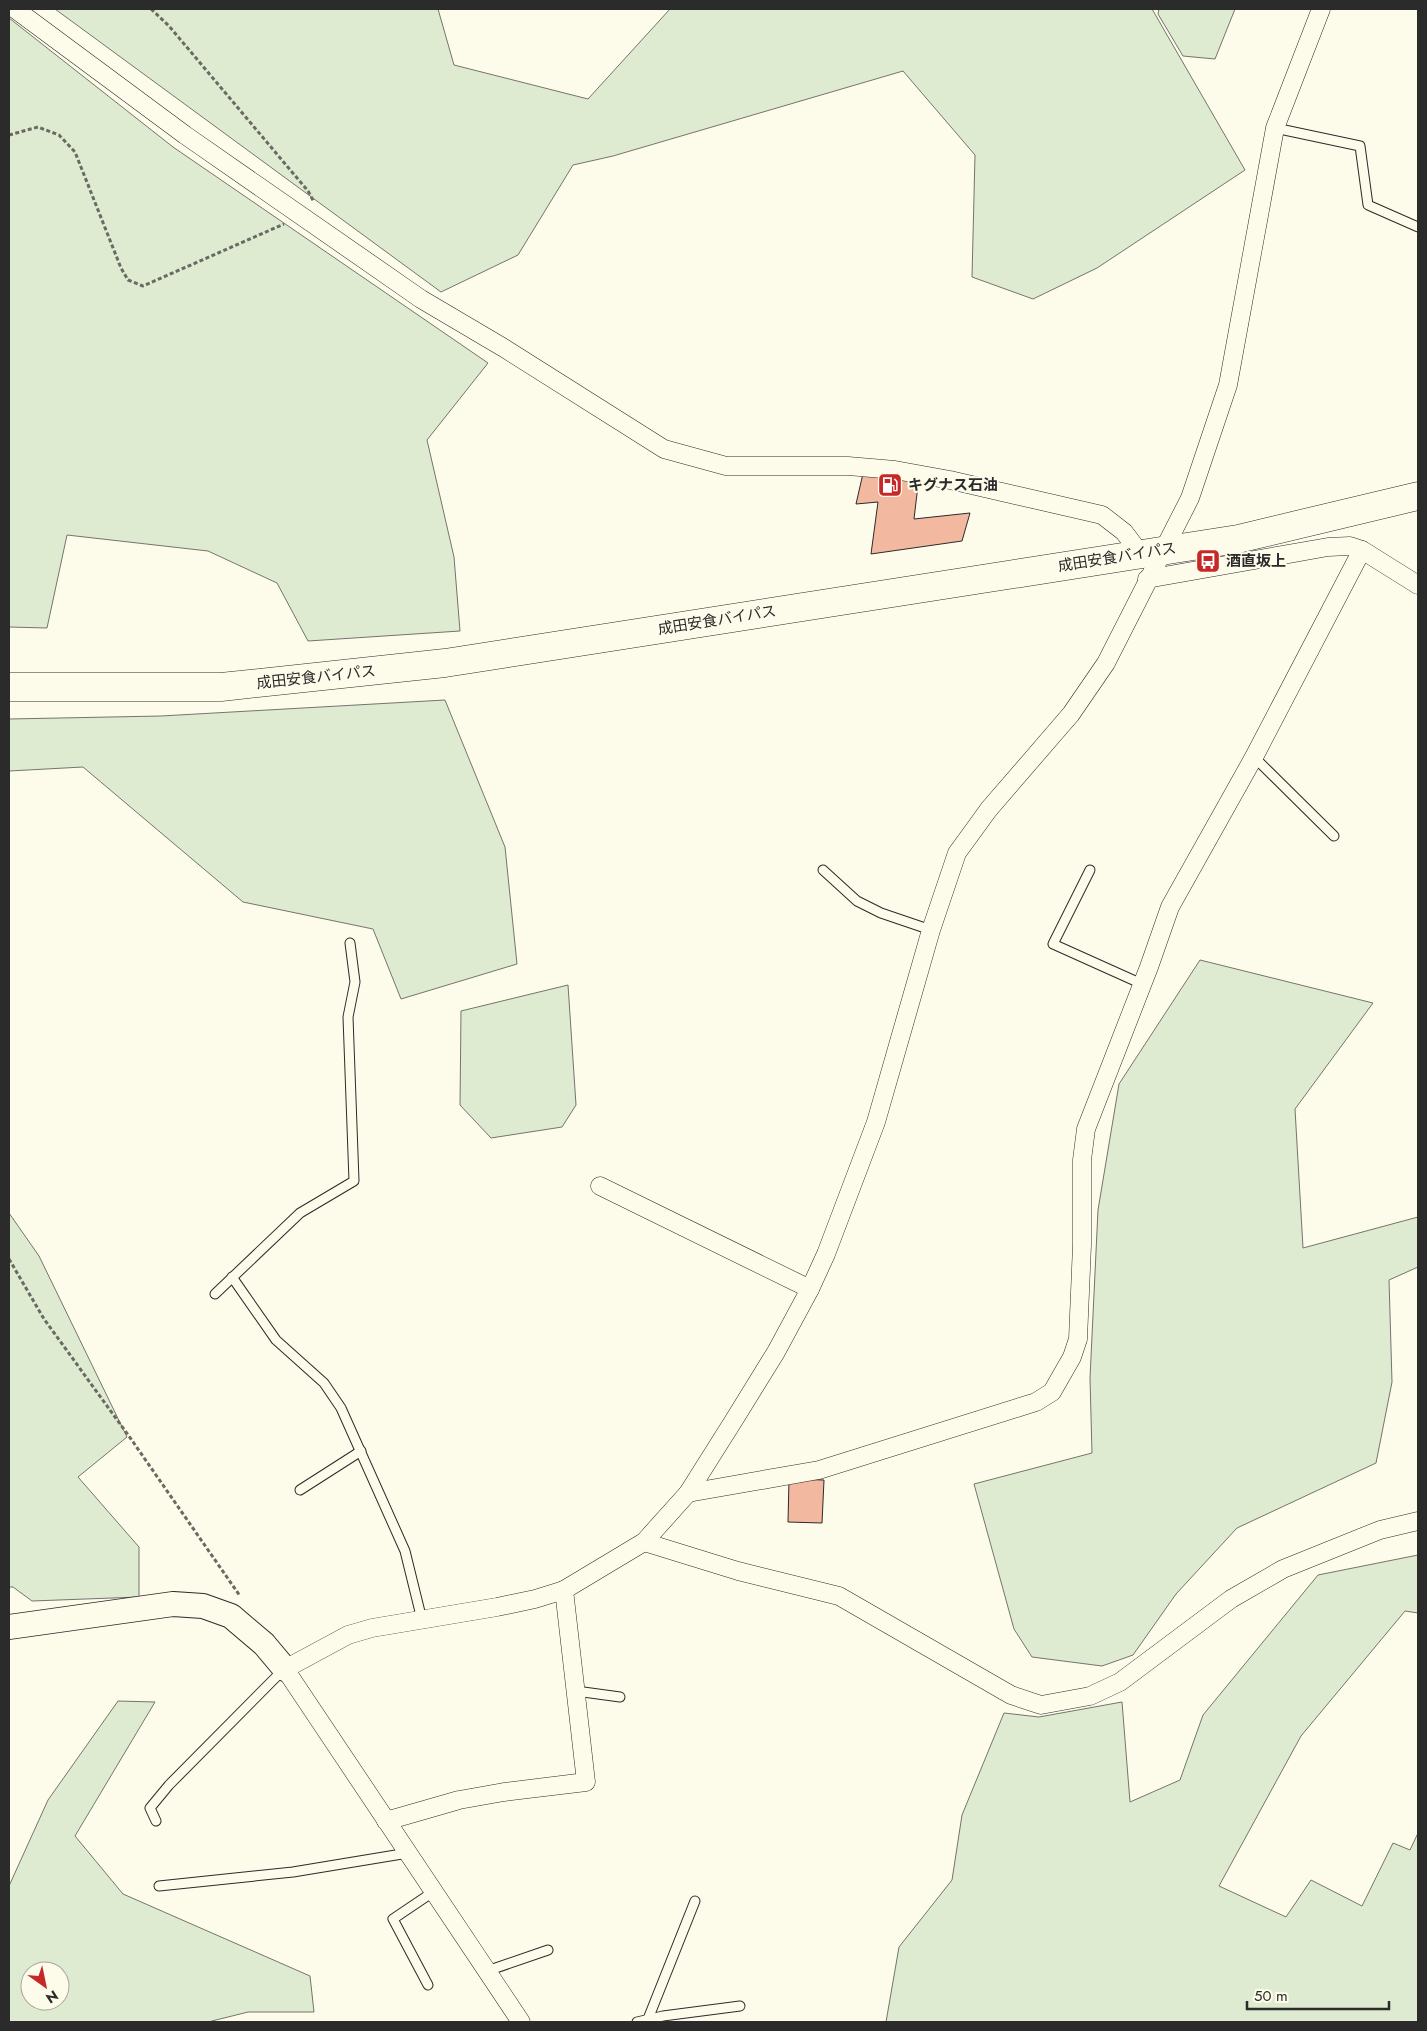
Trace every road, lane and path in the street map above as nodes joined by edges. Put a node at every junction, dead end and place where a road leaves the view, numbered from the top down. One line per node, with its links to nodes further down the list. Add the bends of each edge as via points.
1 (15, 9): 7 (street)
2 (151, 9): 6 (path, via 169,26)
3 (1321, 9): 4 (street)
4 (1275, 128): 8 (lane, via 1360,146 1368,205); 11 (street, via 1228,386 1190,498)
5 (9, 135): 7 (path, via 38,127 59,135 75,152 121,268 128,280 143,286)
6 (316, 206)
7 (302, 217): 11 (street, via 421,299 664,449 726,466 848,466 950,480 1102,514)
8 (1418, 227)
9 (1418, 496): 11 (main road, 成田安食バイパス, via 1238,539)
10 (1362, 550): 12 (street, via 1350,546 1328,547); 13 (street); 15 (street)
11 (1151, 552): 12 (street); 14 (main road, 成田安食バイパス, via 445,663 221,687)
12 (1147, 579): 19 (street, via 1106,663 1071,714 989,809 957,853)
13 (1418, 585)
14 (9, 687)
15 (1254, 757): 16 (lane); 21 (street, via 1170,907)
16 (1334, 836)
17 (823, 870): 19 (lane, via 857,901)
18 (1090, 870): 21 (lane, via 1053,944)
19 (931, 930): 25 (street, via 876,1122)
20 (350, 943): 24 (lane, via 356,982 348,1017 354,1181 300,1213)
21 (1142, 984): 29 (street, via 1086,1129 1082,1160 1078,1339 1072,1357 1052,1392 1036,1402 818,1470)
22 (600, 1186): 25 (street)
23 (9, 1259): 33 (path, via 44,1319)
24 (232, 1277): 26 (lane); 27 (lane, via 276,1340 324,1383 341,1408)
25 (810, 1289): 29 (street, via 776,1352)
26 (215, 1294)
27 (361, 1451): 28 (lane); 34 (lane, via 405,1551)
28 (300, 1490)
29 (688, 1493): 31 (street)
30 (1418, 1522): 31 (street, via 1380,1530 1282,1569 1231,1599 1120,1682 1090,1696 1041,1705 1011,1695 839,1596 738,1572)
31 (644, 1542): 32 (street)
32 (564, 1590): 34 (street, via 526,1601); 37 (street)
33 (245, 1603)
34 (422, 1620): 36 (street, via 348,1635)
35 (9, 1627): 36 (street, via 173,1604 203,1606 231,1616 264,1644)
36 (285, 1669): 39 (lane, via 169,1785 150,1808); 40 (street)
37 (576, 1691): 38 (lane); 40 (street, via 586,1782 459,1800)
38 (620, 1697)
39 (156, 1821)
40 (386, 1821): 41 (street)
41 (408, 1853): 42 (lane, via 293,1872); 43 (street)
42 (159, 1886)
43 (433, 1892): 46 (street); 47 (lane, via 393,1919)
44 (695, 1901): 49 (lane)
45 (548, 1950): 46 (lane)
46 (487, 1971): 50 (street)
47 (428, 1985)
48 (740, 2006): 49 (lane)
49 (648, 2019): 51 (lane)
50 (521, 2022)
51 (637, 2022)

